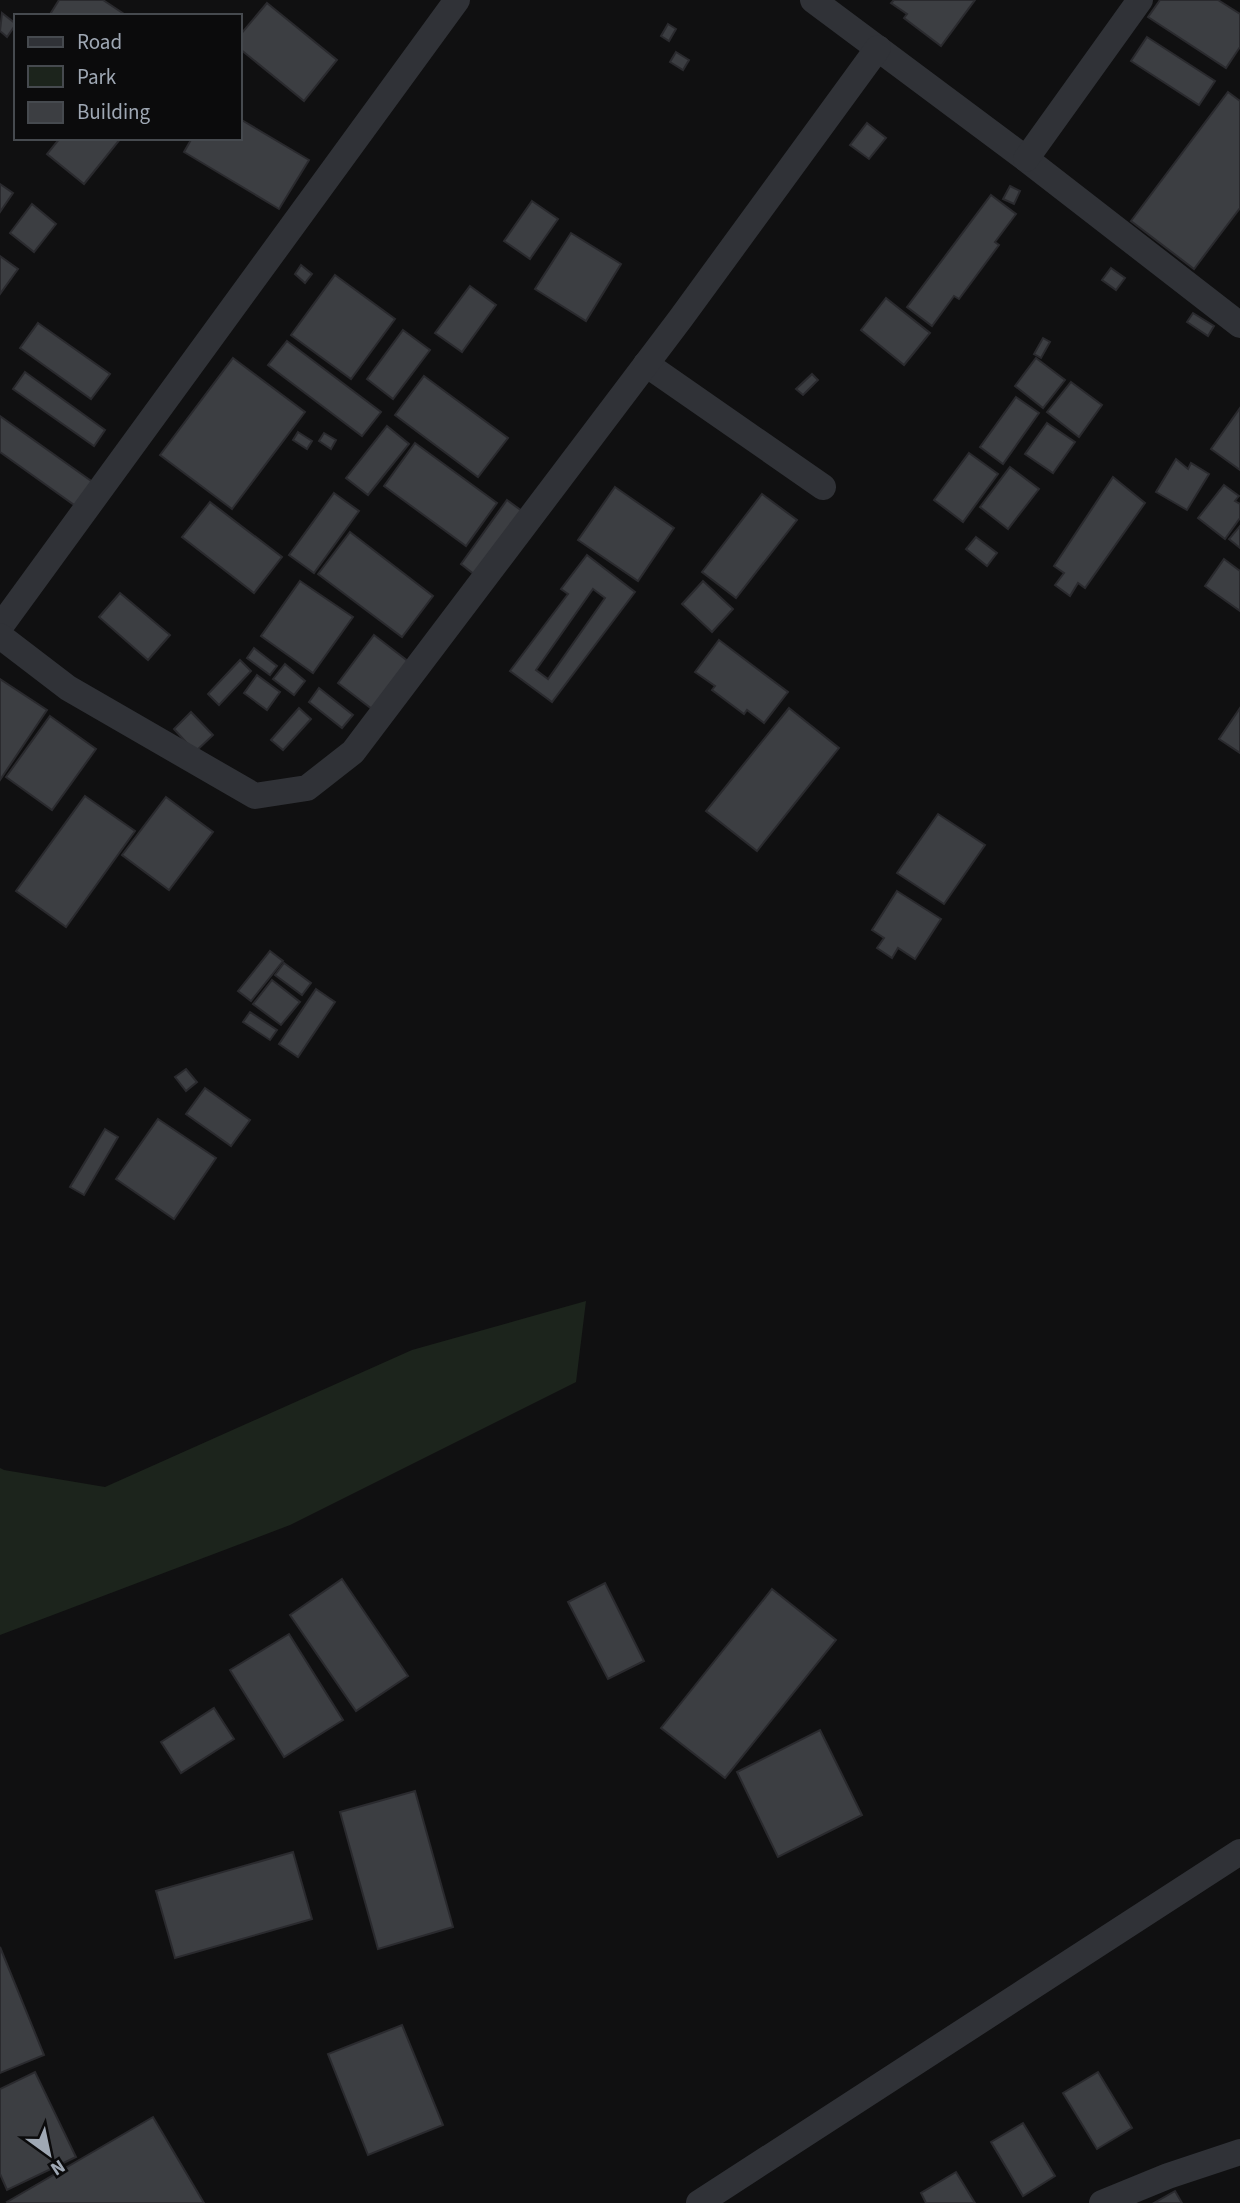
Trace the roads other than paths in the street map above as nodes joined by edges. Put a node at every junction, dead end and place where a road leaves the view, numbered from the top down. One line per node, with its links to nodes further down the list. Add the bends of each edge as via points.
1 (457, 0): 9 (street)
2 (813, 0): 4 (street)
3 (1140, 0): 5 (street)
4 (878, 48): 5 (street); 7 (street)
5 (1026, 159): 6 (street)
6 (1240, 326)
7 (646, 364): 8 (street); 10 (street, via 353,752 307,788 254,796 68,688)
8 (823, 488)
9 (0, 627)
10 (0, 636)
11 (1240, 1852): 13 (street)
12 (1240, 2152): 14 (street)
13 (699, 2203)
14 (1102, 2203)

